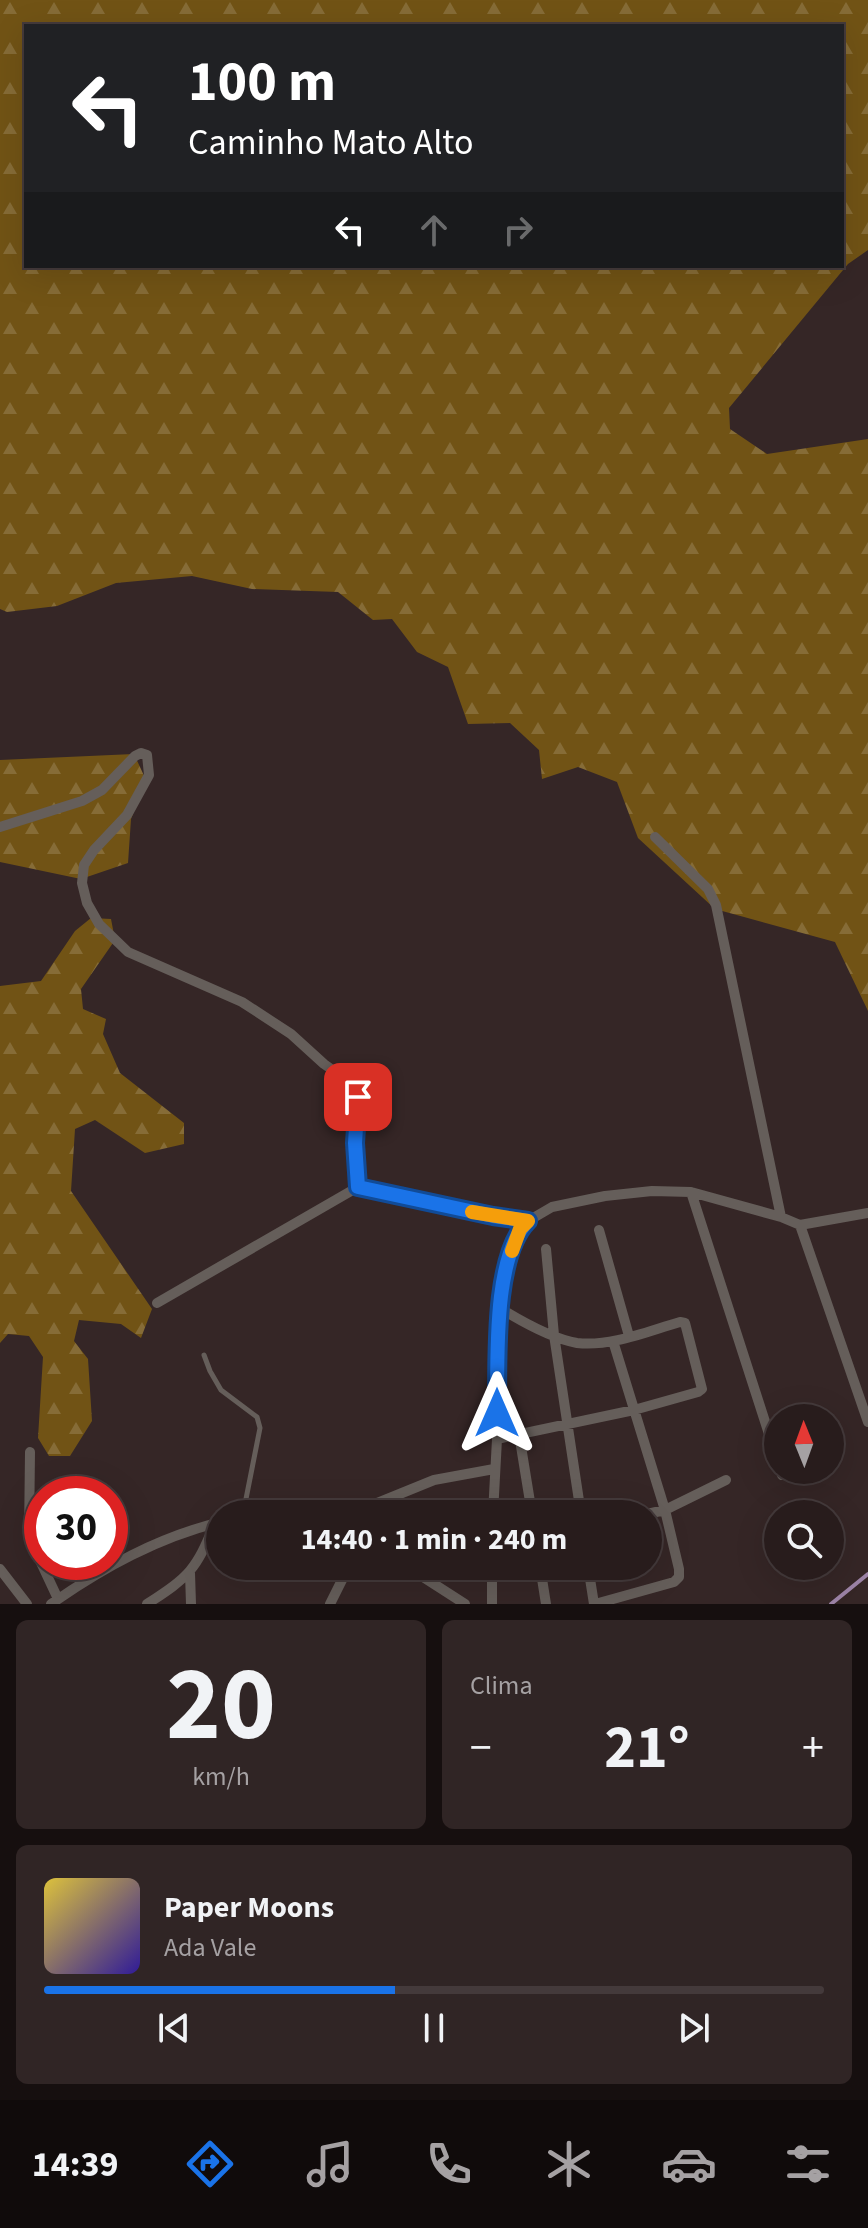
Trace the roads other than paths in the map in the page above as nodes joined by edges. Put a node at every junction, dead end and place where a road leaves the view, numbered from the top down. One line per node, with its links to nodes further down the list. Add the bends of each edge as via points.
1 (0, 827): 3 (street, via 82,801 102,790 135,756 147,755 149,775 127,815 84,865 87,903 99,924 128,952 242,1002 351,1083 358,1097)
2 (655, 837): 6 (street, via 708,889 716,905)
3 (358, 1187): 7 (street); 11 (street)
4 (691, 1192): 6 (street); 7 (street, via 605,1196 552,1207); 18 (street)
5 (868, 1213): 8 (street)
6 (781, 1217): 8 (street)
7 (528, 1221): 12 (street, via 514,1242)
8 (800, 1225): 20 (street)
9 (599, 1230): 14 (street)
10 (546, 1249): 13 (street)
11 (157, 1303)
12 (498, 1307): 13 (street); 22 (street)
13 (554, 1335): 15 (street, via 577,1343); 19 (street)
14 (629, 1336): 15 (street); 17 (street, via 685,1323 702,1384 698,1392)
15 (613, 1341): 17 (street)
16 (204, 1355): 26 (lane, via 221,1390 257,1417 260,1428)
17 (634, 1410): 19 (street); 31 (street)
18 (764, 1419)
19 (568, 1422): 21 (street); 30 (street)
20 (868, 1422)
21 (519, 1434): 22 (street); 29 (street)
22 (497, 1439): 24 (street)
23 (30, 1452): 43 (street, via 29,1537)
24 (494, 1469): 27 (street, via 434,1480); 28 (street)
25 (726, 1480): 31 (street)
26 (246, 1500)
27 (386, 1500)
28 (493, 1500)
29 (530, 1500)
30 (579, 1500)
31 (665, 1510): 32 (street); 52 (street, via 679,1577)
32 (662, 1511)
33 (206, 1525): 43 (street, via 127,1556)
34 (206, 1546): 36 (street)
35 (0, 1569): 44 (street)
36 (190, 1573): 45 (street); 46 (street)
37 (342, 1580): 47 (street)
38 (428, 1580): 42 (street)
39 (492, 1580): 50 (street)
40 (542, 1580): 51 (street)
41 (591, 1580): 52 (street)
42 (445, 1591): 48 (street); 49 (street)
43 (54, 1601)
44 (27, 1604)
45 (147, 1604)
46 (191, 1604)
47 (330, 1604)
48 (439, 1604)
49 (465, 1604)
50 (492, 1604)
51 (546, 1604)
52 (595, 1604)

